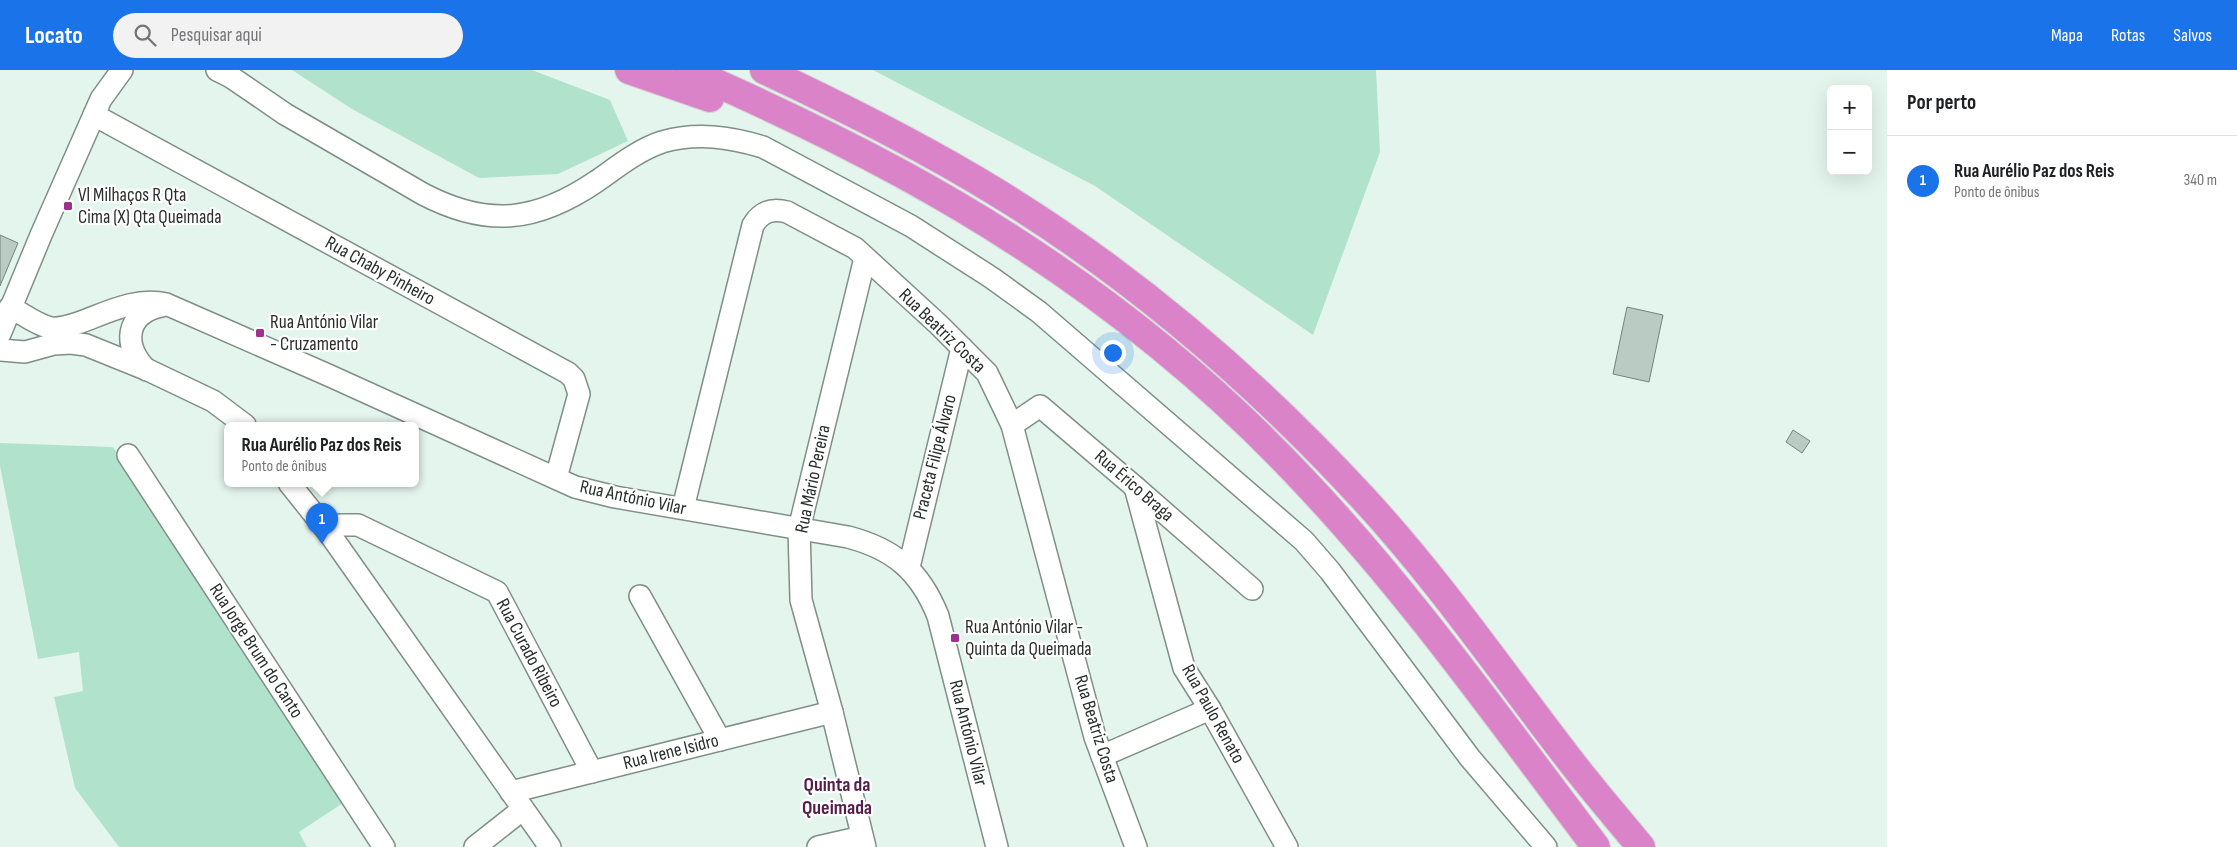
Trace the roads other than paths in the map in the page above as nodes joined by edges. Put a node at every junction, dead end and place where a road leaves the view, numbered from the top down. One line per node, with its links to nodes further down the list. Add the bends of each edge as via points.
1 (217, 70): 6 (street)
2 (629, 70): 17 (highway, via 671,83 781,127 910,193 1038,272 1119,329)
3 (687, 70): 17 (highway, via 843,142 1018,243 1124,319)
4 (764, 70): 44 (highway, via 890,132 997,193 1109,268 1207,346 1307,439 1364,499 1452,604 1570,761)
5 (126, 72): 7 (street, via 106,90)
6 (234, 75): 42 (street, via 285,114 414,189 469,213 505,217 547,209 571,198 646,148 679,138 718,136 763,147 911,226 992,278 1046,318 1304,542 1330,570 1470,758)
7 (94, 115): 10 (street); 19 (street, Rua Chaby Pinheiro, via 568,374 574,379 579,394)
8 (865, 258): 12 (street, Rua Beatriz Costa); 22 (street, Rua Beatriz Costa, via 854,248 787,212 776,210 758,216 750,233); 23 (street, Rua Mário Pereira)
9 (175, 306): 10 (street, Rua António Vilar, via 144,302 67,327 52,328); 14 (street, via 153,308 139,316 135,323 132,350); 19 (street, Rua António Vilar)
10 (10, 307): 11 (street)
11 (0, 334)
12 (962, 348): 16 (street, Rua Beatriz Costa, via 987,374); 25 (street, Praceta Filipe Álvaro)
13 (0, 350): 14 (street, via 25,352 54,344 86,345)
14 (148, 370): 15 (street, via 214,401)
15 (241, 422)
16 (1012, 425): 20 (street, Rua Érico Braga, via 1040,406); 31 (street, Rua Beatriz Costa)
17 (1261, 438): 43 (highway, via 1301,477 1387,574 1464,670)
18 (128, 455): 35 (street, Rua Jorge Brum do Canto)
19 (556, 478): 22 (street, Rua António Vilar, via 592,492)
20 (1135, 486): 26 (street, Rua Érico Braga); 28 (street, Rua Paulo Renato, via 1184,668)
21 (292, 487): 24 (street)
22 (683, 508): 23 (street, Rua António Vilar)
23 (799, 529): 25 (street, Rua António Vilar, via 864,541); 29 (street, Rua Mário Pereira, via 800,600)
24 (329, 534): 32 (street, Rua Curado Ribeiro, via 338,526 358,525 497,592); 33 (street)
25 (909, 566): 39 (street, Rua António Vilar, via 932,600 938,616)
26 (1252, 589)
27 (640, 596): 30 (street)
28 (1210, 709): 31 (street); 41 (street, Rua Paulo Renato)
29 (832, 712): 30 (street, Rua Irene Isidro); 34 (street, Rua Mário Pereira)
30 (720, 740): 32 (street, Rua Irene Isidro)
31 (1102, 756): 40 (street, Rua Beatriz Costa)
32 (592, 772): 33 (street, Rua Irene Isidro)
33 (517, 800): 36 (street); 37 (street)
34 (864, 842): 38 (street)
35 (384, 847)
36 (475, 847)
37 (550, 847)
38 (818, 847)
39 (997, 847)
40 (1136, 847)
41 (1287, 847)
42 (1546, 847)
43 (1596, 847)
44 (1641, 847)

